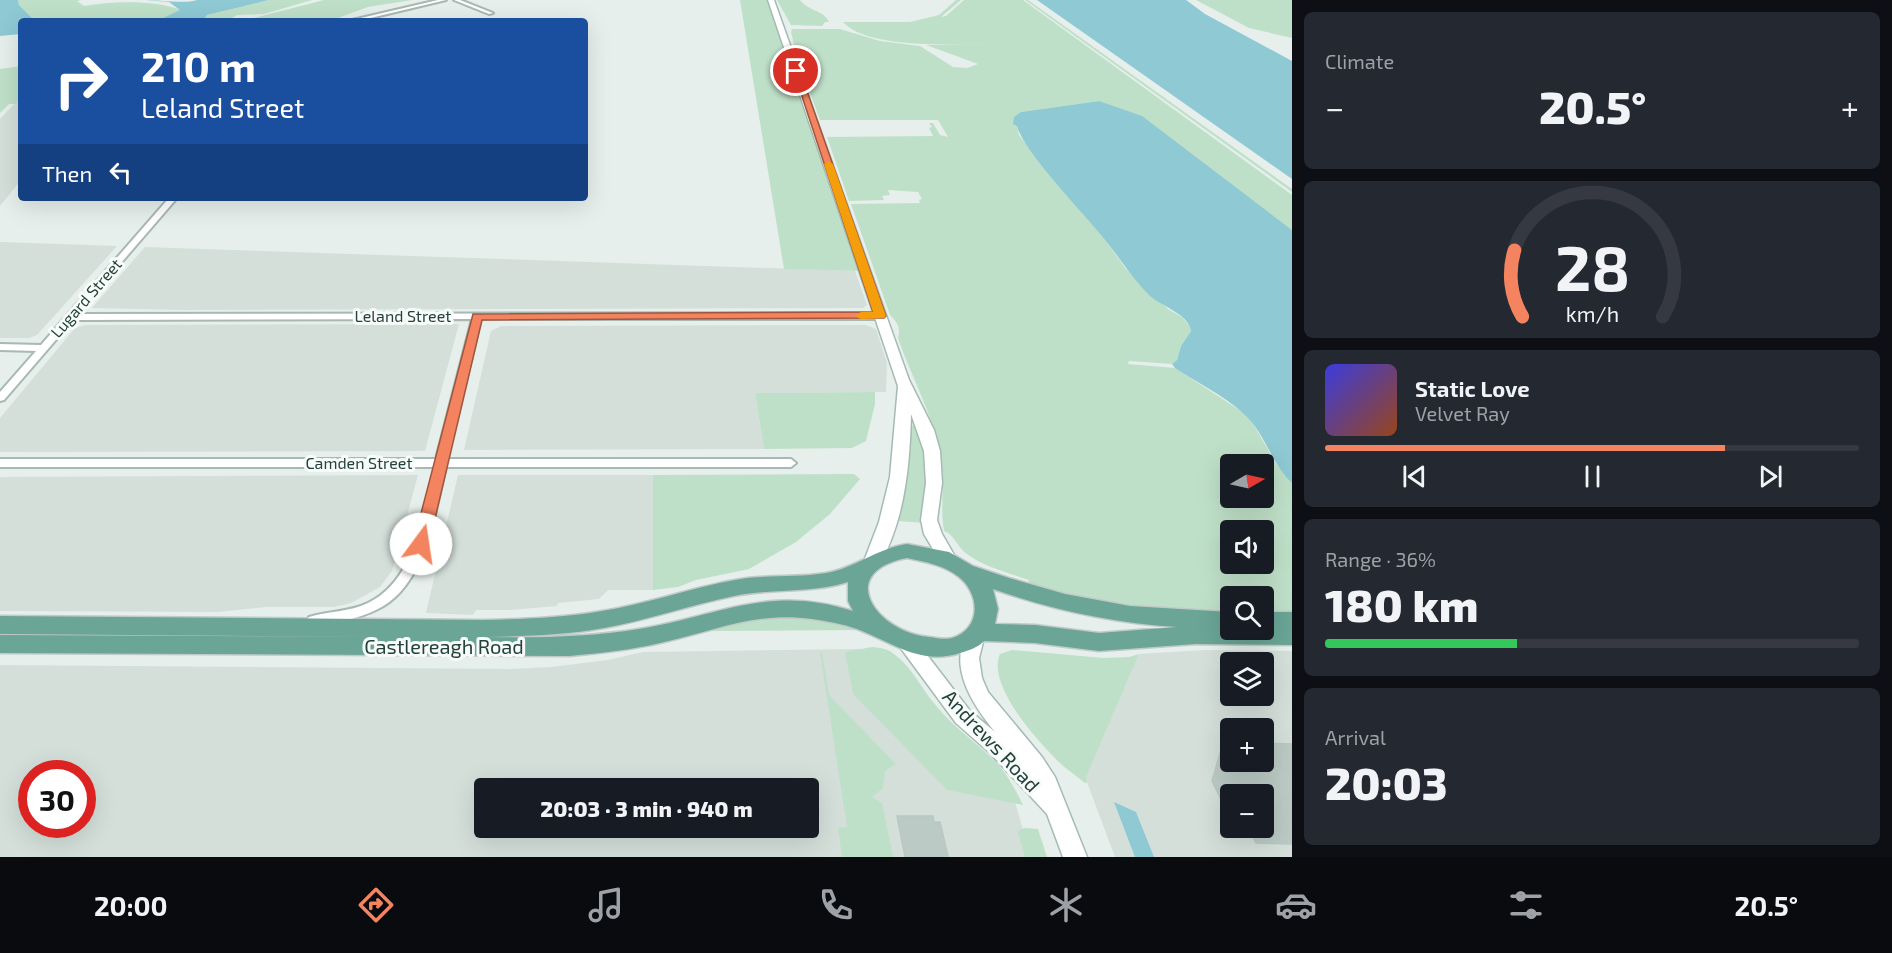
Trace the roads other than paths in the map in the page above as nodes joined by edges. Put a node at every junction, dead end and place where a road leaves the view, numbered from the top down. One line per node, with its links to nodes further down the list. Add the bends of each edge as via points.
1 (444, 0): 5 (street)
2 (456, 0): 4 (street)
3 (771, 0): 8 (street)
4 (491, 13)
5 (364, 18)
6 (170, 201): 9 (street, Lugard Street)
7 (477, 316): 8 (street, Leland Street); 9 (street, Leland Street); 15 (street)
8 (880, 316): 12 (street)
9 (70, 317): 11 (street, Lugard Street)
10 (0, 347): 11 (street)
11 (43, 348): 13 (street, Lugard Street)
12 (902, 380): 17 (street, via 932,451 934,483 929,520 933,534); 18 (street, via 905,423 899,465 885,530)
13 (0, 398)
14 (0, 463): 15 (street, Camden Street)
15 (441, 463): 16 (street, Camden Street); 23 (street, via 419,552 394,593 373,606 334,618)
16 (791, 463)
17 (957, 565): 18 (main road, via 935,555 908,551); 19 (main road, via 1077,607 1163,619); 25 (main road, via 977,581 989,607 987,620)
18 (868, 566): 23 (main road, Castlereagh Road, via 826,581 734,588 644,612 578,624 483,629); 24 (main road, via 858,584 859,599 866,615)
19 (1220, 621)
20 (1274, 621): 21 (main road)
21 (1292, 621)
22 (0, 625): 23 (main road, Castlereagh Road)
23 (264, 628)
24 (880, 629): 27 (main road); 28 (main road, Castlereagh Road, via 818,611 780,608 749,611 632,639 570,647)
25 (977, 635): 26 (main road, via 1039,635 1099,642 1195,635); 27 (main road, via 957,645 937,648); 29 (street, Andrews Road, via 970,649 979,694 1046,781)
26 (1292, 636)
27 (907, 643): 29 (street, Andrews Road, via 963,717)
28 (0, 644)
29 (1056, 810): 30 (street, Andrews Road)
30 (1075, 857)

